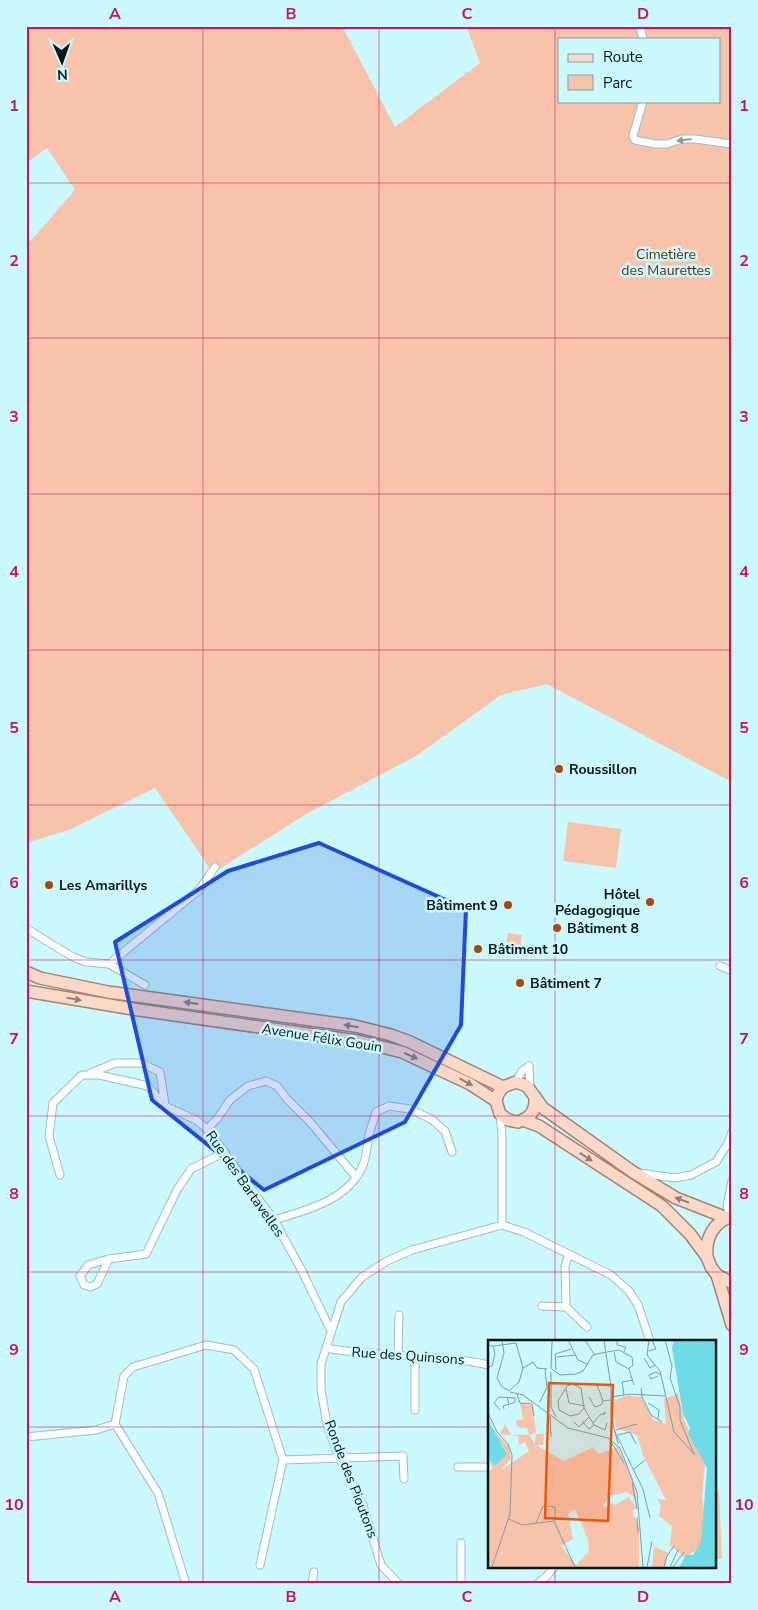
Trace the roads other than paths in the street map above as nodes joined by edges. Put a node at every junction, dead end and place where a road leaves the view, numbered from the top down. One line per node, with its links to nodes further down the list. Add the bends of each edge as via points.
1 (644, 102): 2 (street, one-way to 1, via 695,139 667,144 635,140 633,136)
2 (732, 144)
3 (215, 867): 5 (street, via 199,890)
4 (26, 928): 5 (street, via 86,962)
5 (109, 964): 9 (street)
6 (732, 967): 7 (street, via 720,966)
7 (732, 971)
8 (26, 972): 13 (main road, Avenue Félix Gouin, one-way to 8, via 391,1035 108,992 40,978)
9 (145, 984)
10 (26, 991): 15 (main road, Avenue Félix Gouin, one-way to 15, via 358,1041 402,1052 470,1084)
11 (87, 1075): 16 (street, Rue des Bartavelles, via 148,1086); 16 (street, via 115,1063 141,1062 160,1072); 25 (street, via 82,1075 53,1103 49,1136)
12 (516, 1082): 13 (main road); 14 (main road); 14 (street, via 529,1066)
13 (503, 1087): 15 (main road)
14 (533, 1093): 18 (main road, via 534,1110 530,1116); 24 (main road, via 543,1108)
15 (496, 1101): 17 (main road)
16 (165, 1106): 19 (street, Rue des Bartavelles, via 196,1120)
17 (500, 1114): 18 (main road, via 503,1118); 21 (street)
18 (518, 1121): 21 (street); 32 (main road, one-way to 32, via 540,1126 662,1206 690,1234)
19 (207, 1129): 22 (street, Rue des Bartavelles); 26 (street, via 230,1100 248,1086 266,1081 277,1086)
20 (732, 1132): 24 (street, via 716,1162 692,1175 675,1178)
21 (502, 1135): 30 (street)
22 (224, 1152): 29 (street, Rue des Bartavelles); 33 (street, via 190,1169 146,1254)
23 (452, 1152): 26 (street, via 446,1131 431,1119 410,1109 389,1106 376,1112 368,1149)
24 (633, 1172): 28 (main road, one-way to 24, via 676,1198)
25 (60, 1175)
26 (356, 1177): 29 (street, via 340,1194 314,1208)
27 (732, 1180): 28 (street, via 727,1206)
28 (730, 1217): 32 (main road, via 718,1223 711,1232)
29 (274, 1220): 41 (street, Rue des Bartavelles)
30 (502, 1225): 31 (street); 41 (street, Ronde des Pioutons, via 387,1260 362,1277 341,1302)
31 (569, 1254): 37 (street, via 565,1266); 42 (street, via 611,1275 629,1291 638,1305)
32 (707, 1258): 34 (main road)
33 (109, 1259)
34 (717, 1275): 35 (main road); 39 (main road)
35 (732, 1283)
36 (542, 1306): 37 (street)
37 (566, 1307): 40 (street)
38 (399, 1315): 44 (street)
39 (732, 1325)
40 (587, 1327)
41 (331, 1332): 43 (street, Ronde des Pioutons)
42 (650, 1340)
43 (326, 1348): 44 (street, Rue des Quinsons); 50 (street, Ronde des Pioutons, via 321,1364 321,1389 328,1425)
44 (398, 1355): 45 (street, Rue des Quinsons)
45 (415, 1356): 46 (street, Rue des Quinsons); 47 (street)
46 (488, 1365)
47 (415, 1410)
48 (115, 1424): 49 (street, via 96,1430); 51 (street, via 124,1376 133,1367 206,1344 234,1350 254,1368); 59 (street, via 158,1493)
49 (26, 1437)
50 (340, 1457): 51 (street); 54 (street, via 403,1456); 61 (street, Ronde des Pioutons, via 363,1505 381,1565)
51 (283, 1460): 56 (street)
52 (458, 1467): 53 (street)
53 (488, 1467)
54 (404, 1478)
55 (461, 1543): 62 (street)
56 (260, 1565)
57 (553, 1568): 63 (street)
58 (314, 1572): 60 (street)
59 (186, 1584)
60 (312, 1584)
61 (399, 1584)
62 (460, 1584)
63 (537, 1584)

